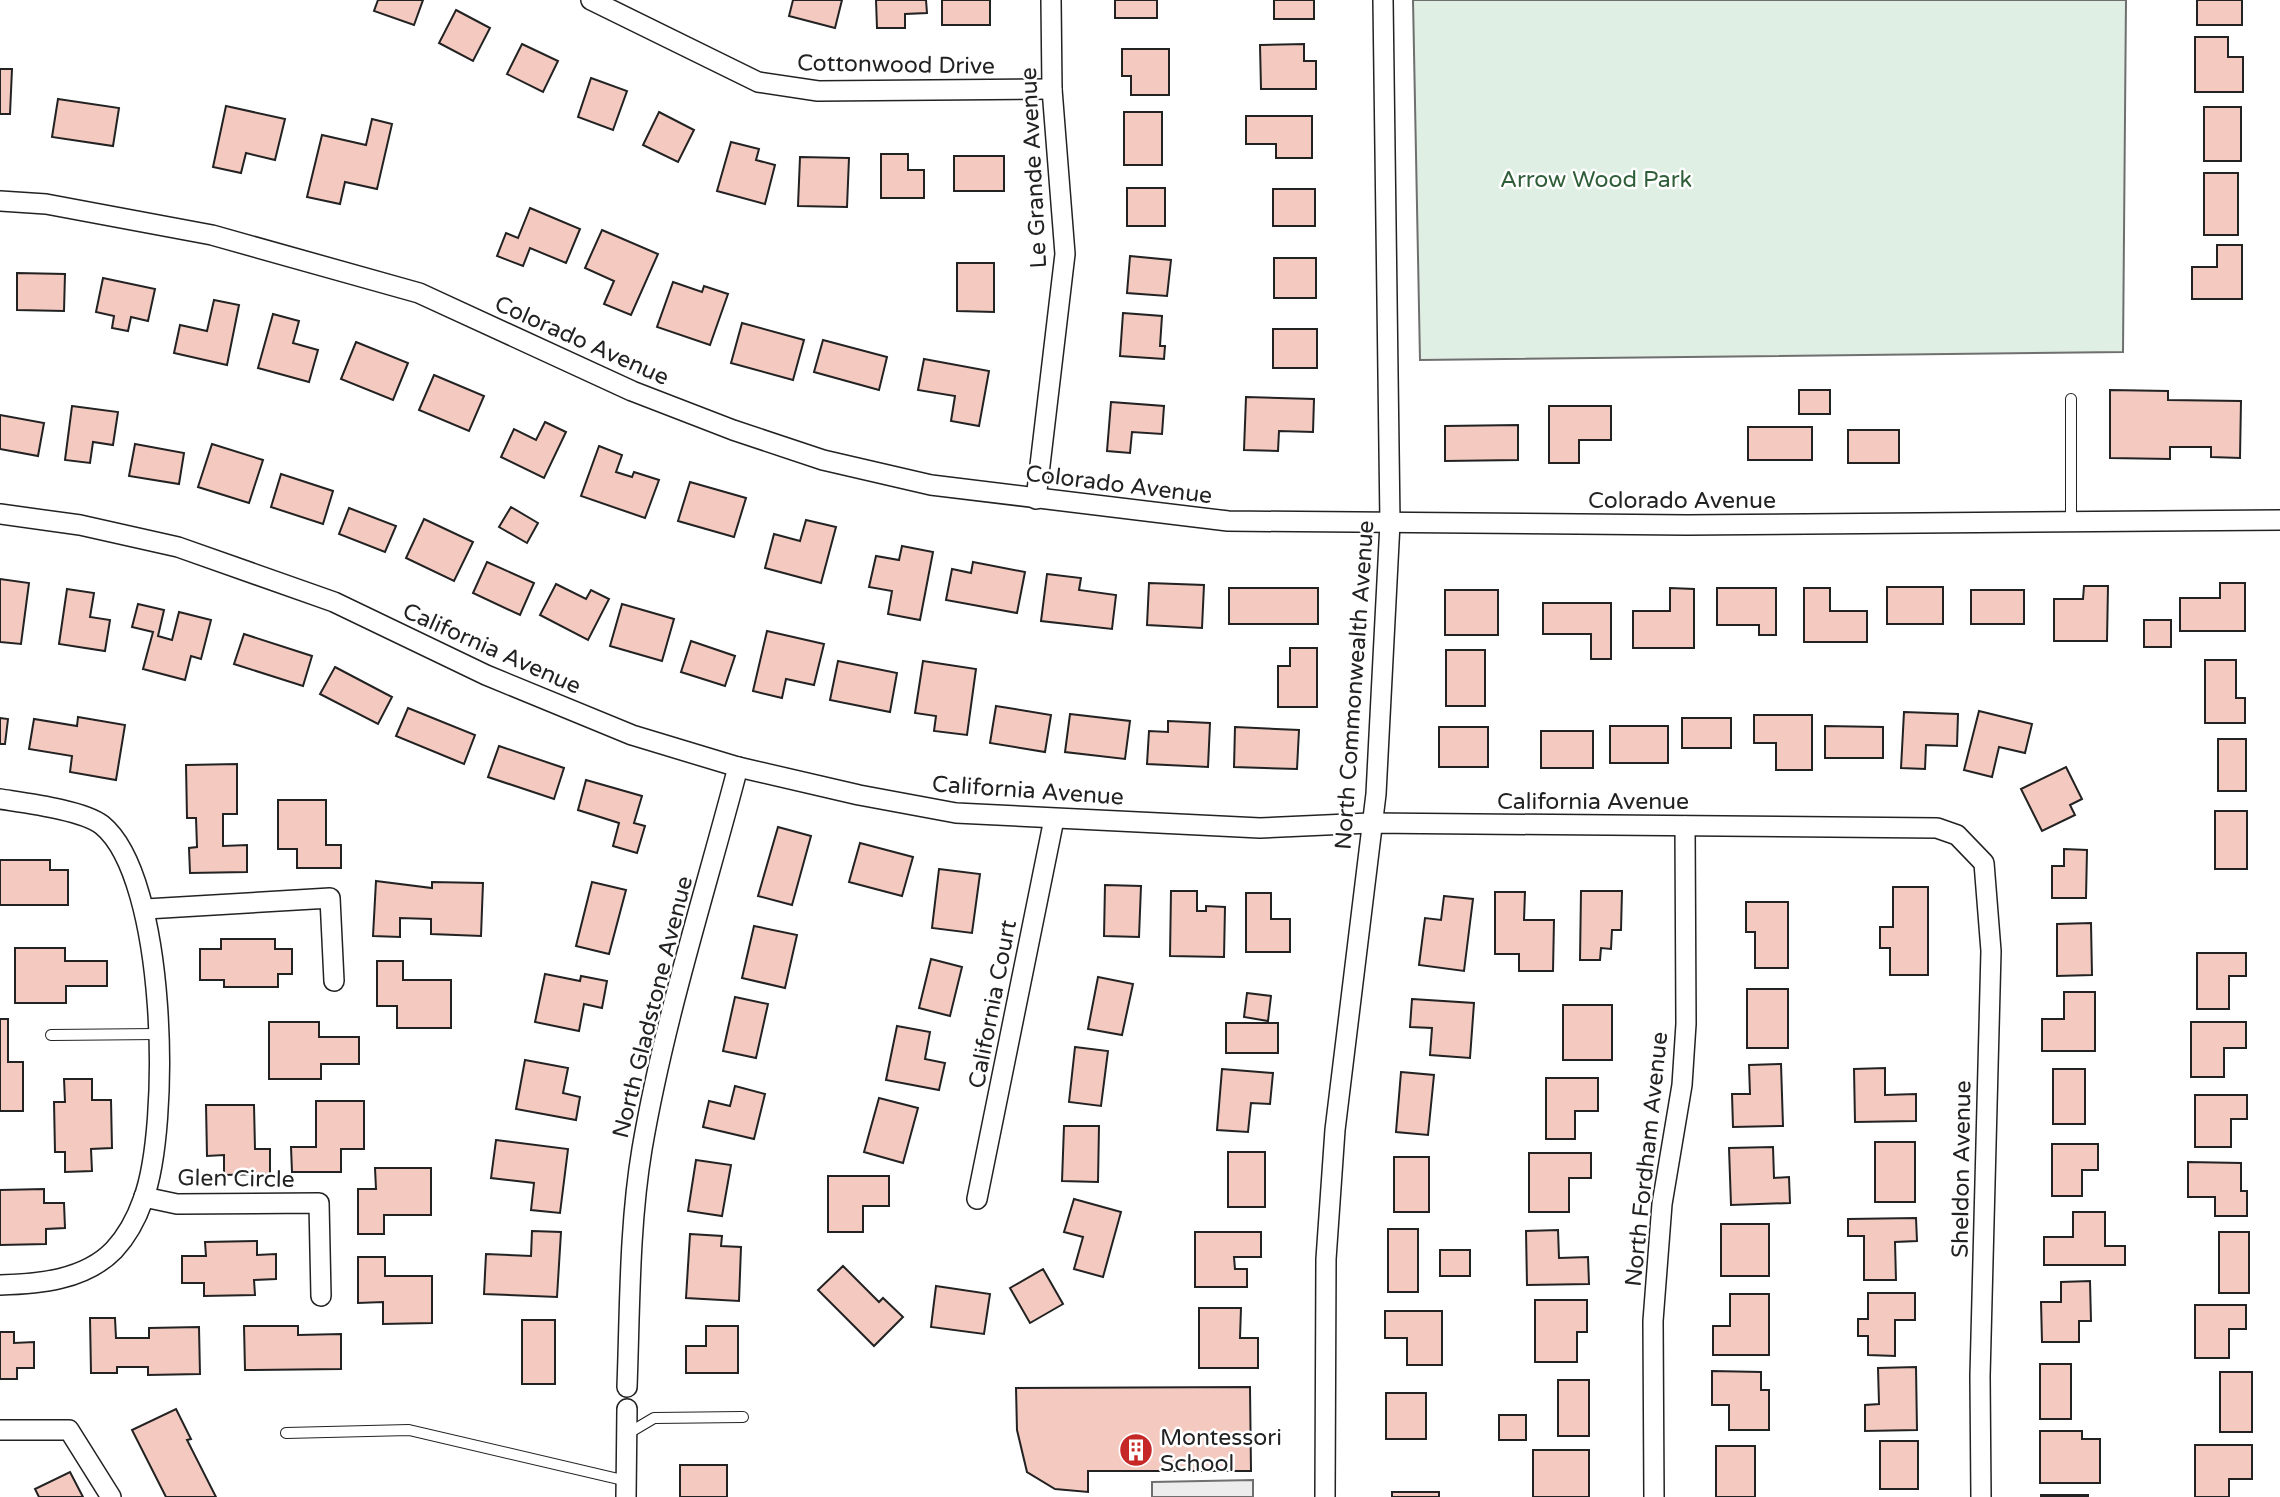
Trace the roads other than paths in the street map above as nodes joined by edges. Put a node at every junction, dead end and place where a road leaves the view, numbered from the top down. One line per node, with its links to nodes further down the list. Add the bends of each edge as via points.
1 (591, 0): 4 (street, Cottonwood Drive, via 725,67 782,88)
2 (1051, 0): 4 (street, Le Grande Avenue)
3 (1384, 0): 10 (street, North Commonwealth Avenue)
4 (1052, 89): 7 (street, Le Grande Avenue, via 1065,254)
5 (0, 201): 7 (street, Colorado Avenue, via 46,204 212,235 419,293 632,391 746,435 823,460 931,485)
6 (2071, 398): 11 (lane)
7 (1036, 499): 10 (street, Colorado Avenue, via 1228,521)
8 (0, 514): 12 (street, California Avenue, via 80,525 178,547 334,602 485,675 632,735)
9 (2280, 520): 11 (street, Colorado Avenue)
10 (1390, 523): 11 (street, Colorado Avenue); 15 (street, North Commonwealth Avenue, via 1376,794)
11 (2071, 523)
12 (738, 767): 14 (street, California Avenue, via 956,813); 26 (street, North Gladstone Avenue, via 653,1092 642,1151)
13 (0, 799): 18 (street, via 101,824 116,839)
14 (1054, 819): 15 (street, California Avenue, via 1260,828); 23 (street, California Court)
15 (1370, 823): 16 (street, California Avenue); 34 (street, North Commonwealth Avenue, via 1335,1130 1326,1259)
16 (1685, 826): 17 (street, California Avenue, via 1937,828 1957,835); 35 (street, North Fordham Avenue, via 1686,1024 1682,1085 1662,1204 1653,1321)
17 (1970, 847): 36 (street, Sheldon Avenue, via 1984,863 1991,951)
18 (146, 909): 19 (street, via 330,898); 20 (street, via 158,992)
19 (334, 981)
20 (157, 1034): 21 (lane); 22 (street, via 157,1121)
21 (51, 1035)
22 (144, 1198): 24 (street, via 112,1251 90,1265 43,1284); 25 (street, Glen Circle, via 177,1204 319,1203)
23 (977, 1199)
24 (0, 1285)
25 (321, 1296)
26 (627, 1387)
27 (627, 1409): 31 (street)
28 (743, 1417): 31 (lane, via 654,1418)
29 (0, 1430): 33 (street, via 69,1430)
30 (286, 1433): 32 (lane, via 410,1430)
31 (627, 1434): 32 (street)
32 (627, 1489)
33 (111, 1497)
34 (1325, 1497)
35 (1654, 1497)
36 (1981, 1497)

